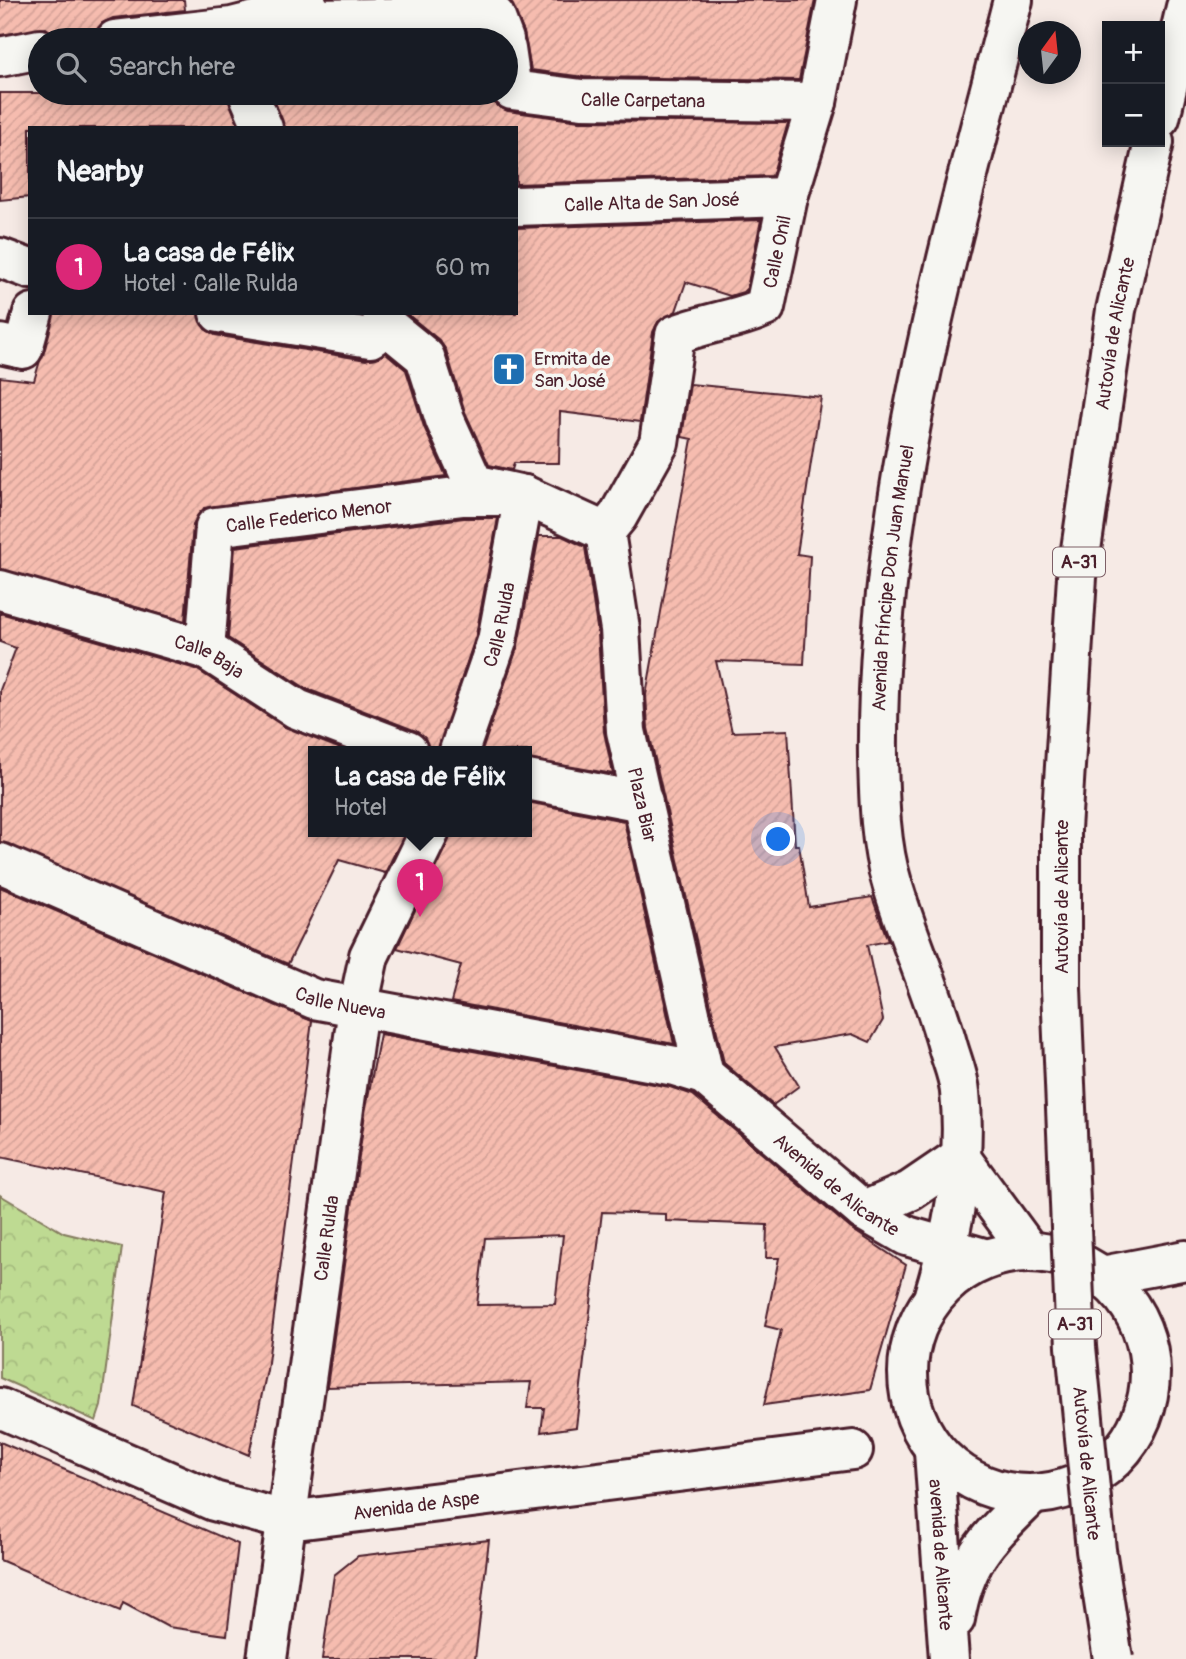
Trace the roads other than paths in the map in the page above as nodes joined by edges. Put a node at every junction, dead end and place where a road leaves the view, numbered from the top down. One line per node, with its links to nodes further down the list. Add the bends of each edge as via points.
1 (837, 0): 12 (main road, Calle Onil)
2 (1013, 0): 34 (main road, Avenida Príncipe Don Juan Manuel, via 942,280 919,393 895,522 882,663 878,758 890,881 925,974 960,1090)
3 (306, 4): 5 (main road); 7 (main road, via 316,19 495,16)
4 (1186, 7): 11 (main road)
5 (229, 22): 6 (main road)
6 (191, 28)
7 (500, 28)
8 (28, 51): 9 (main road)
9 (0, 57)
10 (518, 91): 12 (main road, Calle Carpetana, via 582,99)
11 (1165, 97)
12 (817, 102): 16 (main road, Calle Onil)
13 (253, 105): 14 (main road)
14 (262, 126)
15 (1153, 147): 49 (main road, Autovía de Alicante / A-31, bridge, via 1116,310 1077,577 1061,829 1061,988 1076,1347 1096,1550)
16 (788, 197): 17 (main road, Calle Alta de San José); 23 (main road, Calle Onil, via 765,307 737,320 703,324 675,335 659,443)
17 (518, 206)
18 (32, 315): 21 (main road, via 23,349)
19 (231, 315): 20 (main road, via 370,338)
20 (384, 320): 22 (main road, via 425,357 445,420 474,484)
21 (0, 344)
22 (524, 495): 23 (main road); 25 (main road, Calle Federico Menor, via 463,496 215,527); 27 (main road, Calle Rulda, via 497,641)
23 (605, 532): 29 (main road, Plaza Biar, via 620,629 626,731)
24 (0, 590): 25 (main road, Calle Baja)
25 (205, 649): 26 (main road, Calle Baja, via 297,709)
26 (395, 746)
27 (461, 746)
28 (532, 781): 29 (main road)
29 (643, 802): 33 (main road, Plaza Biar)
30 (426, 837): 32 (main road, Calle Rulda, via 369,956)
31 (0, 863): 32 (main road, Calle Nueva, via 314,999)
32 (358, 1008): 33 (main road, Calle Nueva); 46 (main road, Calle Rulda)
33 (704, 1075): 35 (main road, Avenida de Alicante)
34 (960, 1157): 35 (main road, via 910,1191); 36 (main road, Avenida Príncipe Don Juan Manuel); 37 (main road)
35 (864, 1211): 36 (main road, Avenida de Alicante, via 906,1236)
36 (948, 1250): 38 (main road, Avenida de Alicante); 41 (main road, Avenida Príncipe Don Juan Manuel)
37 (1029, 1251): 38 (main road); 40 (main road, via 1068,1257)
38 (987, 1259): 41 (main road, via 958,1273)
39 (1186, 1260): 40 (main road)
40 (1102, 1276): 45 (main road, via 1123,1295 1139,1319 1148,1346 1150,1382 1143,1417 1125,1448 1099,1474 1067,1489)
41 (934, 1295): 44 (main road, via 913,1332 906,1373 913,1415)
42 (0, 1408): 46 (main road, Avenida de Aspe, via 214,1501)
43 (853, 1450): 46 (main road, Avenida de Aspe)
44 (934, 1452): 45 (main road, via 961,1476 995,1491); 48 (main road, avenida de Alicante)
45 (1032, 1495): 48 (main road, avenida de Alicante, via 980,1549 965,1573)
46 (288, 1521): 47 (main road, Calle Rulda)
47 (267, 1659)
48 (950, 1659)
49 (1113, 1659)

